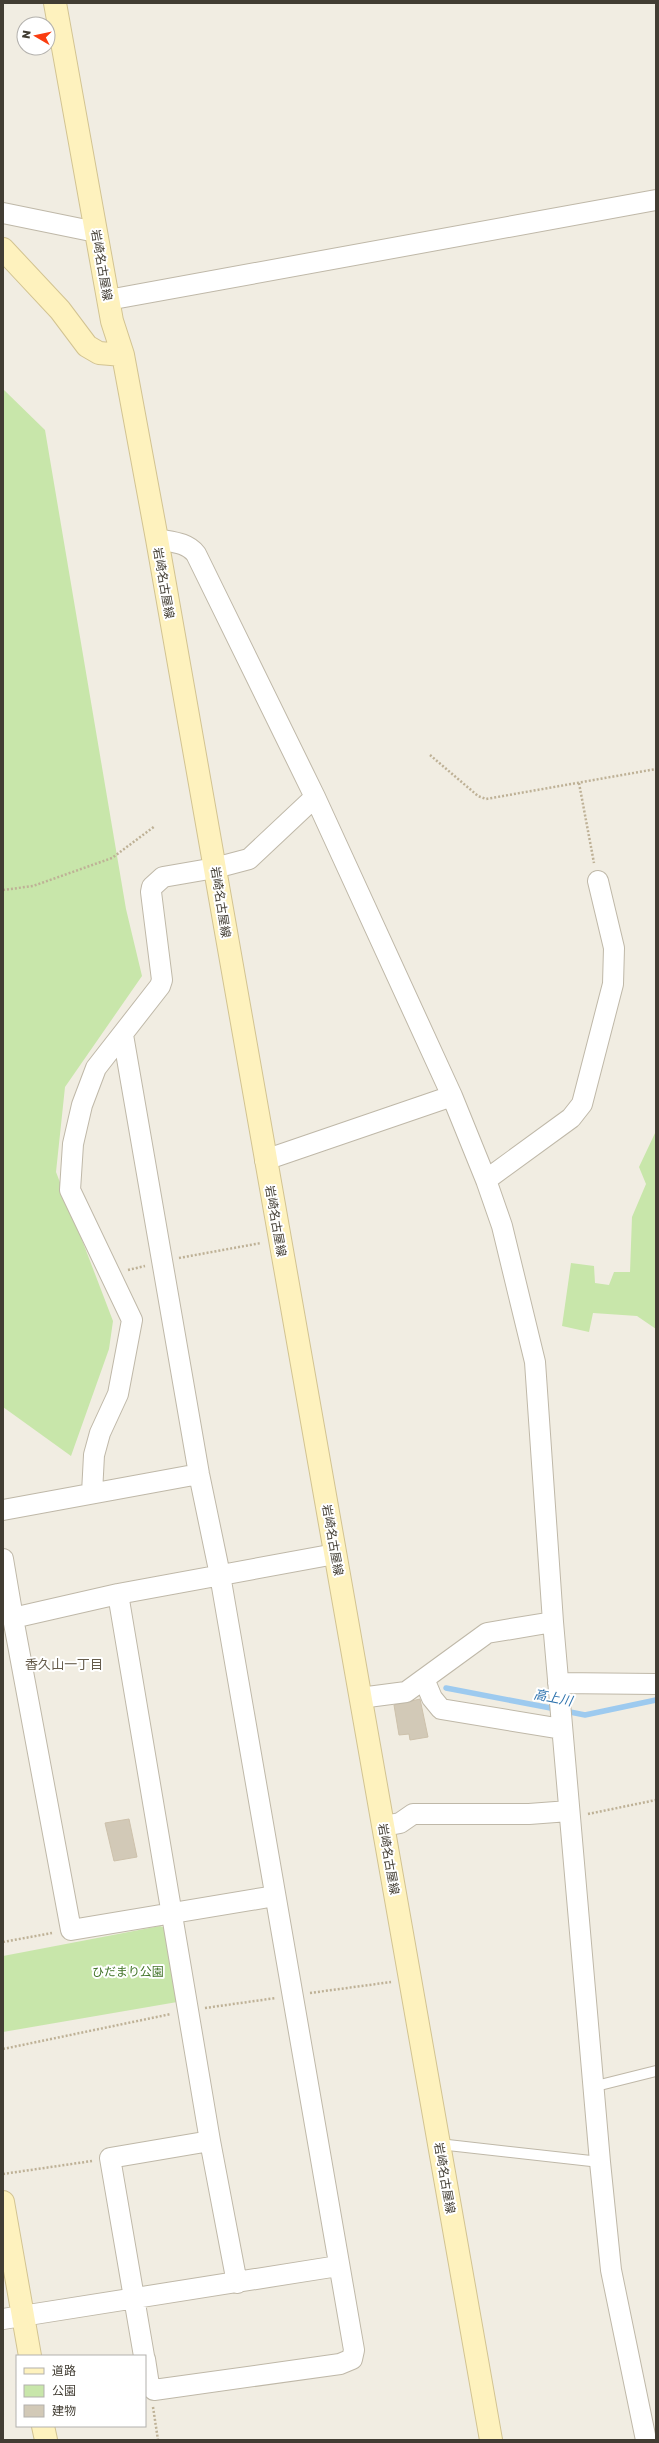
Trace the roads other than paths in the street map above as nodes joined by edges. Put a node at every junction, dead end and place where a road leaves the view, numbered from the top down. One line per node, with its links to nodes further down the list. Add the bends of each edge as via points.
1 (55, 3): 4 (main road, 岩崎名古屋線)
2 (656, 200): 6 (street)
3 (3, 213): 4 (street)
4 (96, 232): 6 (main road, 岩崎名古屋線)
5 (3, 249): 7 (main road, via 60,310 87,346 99,353)
6 (108, 300): 7 (main road, 岩崎名古屋線)
7 (123, 355): 8 (main road, 岩崎名古屋線)
8 (157, 539): 9 (street, via 191,547 196,554); 10 (main road, 岩崎名古屋線)
9 (315, 797): 10 (street, via 255,854 241,862); 13 (street)
10 (215, 868): 12 (street, via 163,877 152,886 162,980); 14 (main road, 岩崎名古屋線)
11 (598, 881): 15 (street, via 614,948 612,984 582,1104 571,1118)
12 (123, 1035): 16 (street); 17 (street, via 96,1068 82,1105 70,1170 70,1190 132,1320 118,1394 100,1433 94,1455)
13 (452, 1096): 14 (street); 15 (street)
14 (265, 1160): 19 (main road, 岩崎名古屋線)
15 (486, 1180): 24 (street, via 502,1226 535,1362)
16 (199, 1474): 17 (street); 21 (street)
17 (92, 1493): 18 (street)
18 (3, 1510)
19 (335, 1554): 21 (street); 28 (main road, 岩崎名古屋線)
20 (3, 1559): 23 (street)
21 (220, 1575): 22 (street); 32 (street)
22 (118, 1594): 23 (street); 33 (street)
23 (13, 1618): 33 (street, via 71,1930)
24 (553, 1622): 25 (street, via 487,1633); 26 (street)
25 (424, 1679): 28 (street, via 406,1692); 29 (street, via 432,1698 441,1709)
26 (558, 1683): 27 (street); 29 (street)
27 (656, 1684)
28 (360, 1698): 31 (main road, 岩崎名古屋線)
29 (561, 1716): 30 (street)
30 (569, 1814): 31 (street, via 413,1814 400,1823); 35 (street)
31 (384, 1826): 37 (main road, 岩崎名古屋線)
32 (275, 1896): 33 (street); 40 (street)
33 (172, 1914): 36 (street)
34 (656, 2072): 35 (lane)
35 (592, 2087): 38 (street)
36 (210, 2141): 41 (street); 42 (street, via 110,2158)
37 (439, 2144): 38 (lane); 50 (main road, 岩崎名古屋線)
38 (600, 2162): 51 (street, via 611,2270)
39 (3, 2202): 43 (main road)
40 (338, 2266): 41 (street); 46 (street, via 354,2350 352,2359 340,2364 160,2390 154,2390 149,2385)
41 (237, 2283): 42 (street)
42 (136, 2298): 43 (street); 45 (street)
43 (13, 2318): 44 (main road)
44 (30, 2355)
45 (144, 2355)
46 (146, 2366)
47 (43, 2427): 49 (main road)
48 (656, 2439): 51 (street)
49 (46, 2440)
50 (491, 2440)
51 (647, 2440)

